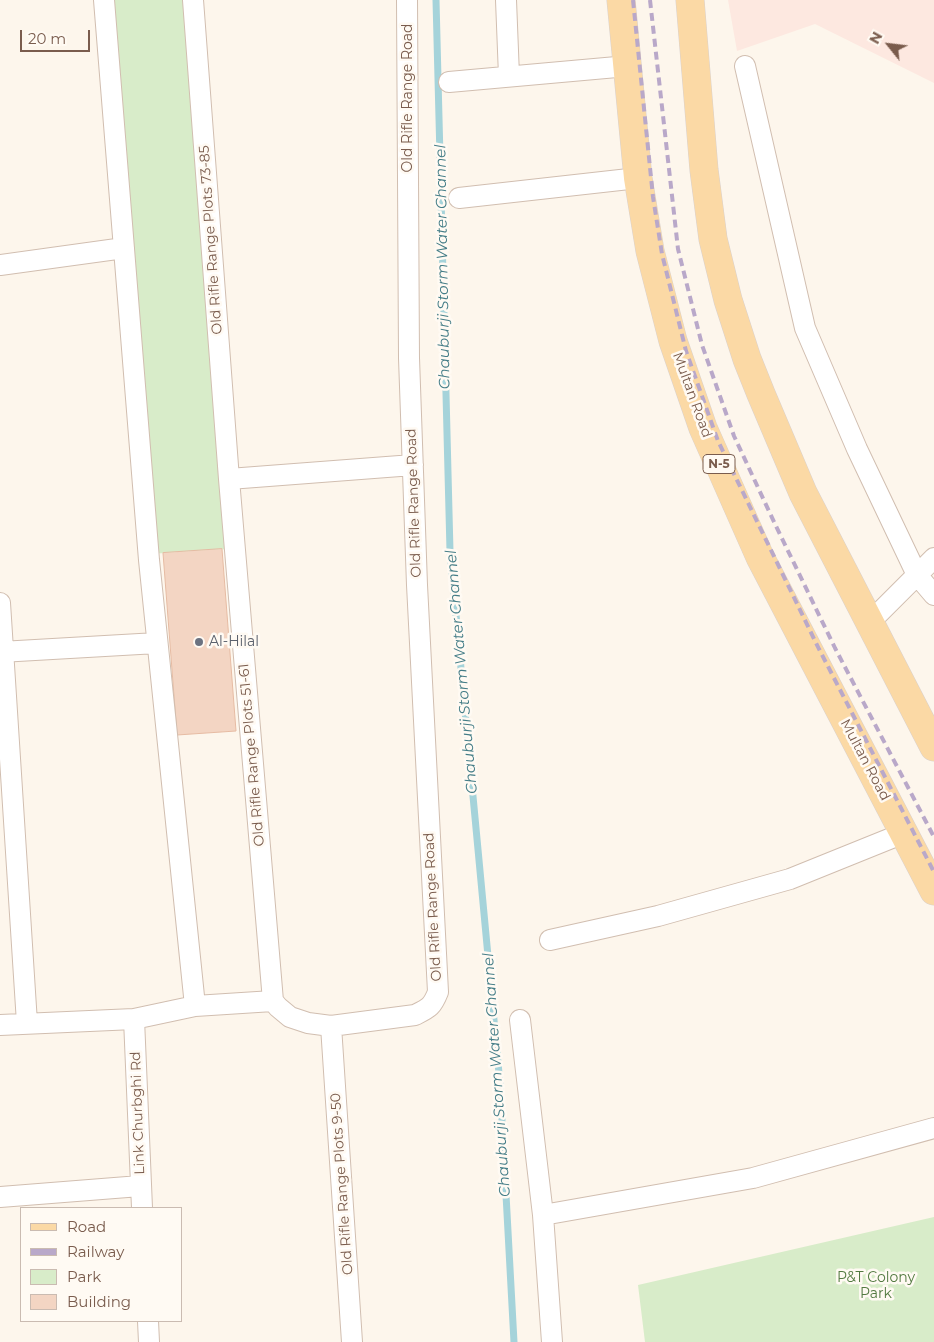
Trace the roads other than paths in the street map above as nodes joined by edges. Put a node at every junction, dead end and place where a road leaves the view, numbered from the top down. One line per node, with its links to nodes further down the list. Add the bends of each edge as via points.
1 (104, 0): 13 (street)
2 (193, 0): 16 (street, Old Rifle Range Plots 73-85)
3 (408, 0): 15 (street, Old Rifle Range Road, via 409,358)
4 (506, 0): 9 (street)
5 (621, 0): 7 (main road, Multan Road / N-5)
6 (690, 0): 21 (main road, via 704,170 713,238 728,300 747,359 803,493)
7 (628, 66): 9 (street); 11 (main road, Multan Road / N-5)
8 (745, 66): 18 (street, via 805,328 857,449)
9 (509, 76): 10 (street)
10 (449, 82)
11 (638, 178): 12 (street); 25 (main road, Multan Road / N-5, via 650,251 673,341 703,428 760,557)
12 (459, 198)
13 (124, 248): 14 (street); 22 (street)
14 (0, 265)
15 (413, 466): 16 (street); 34 (street, Old Rifle Range Road, via 438,992 433,1004 415,1015)
16 (229, 479): 28 (street, Old Rifle Range Plots 51-61)
17 (934, 558): 18 (street)
18 (917, 575): 19 (street); 21 (street)
19 (934, 595)
20 (0, 604): 23 (street)
21 (870, 622): 24 (main road)
22 (157, 643): 23 (street); 29 (street)
23 (2, 652): 32 (street)
24 (934, 747)
25 (904, 833): 26 (main road, Multan Road / N-5); 27 (street, via 790,879 658,916)
26 (934, 891)
27 (550, 940)
28 (273, 1001): 29 (street); 34 (street, via 290,1017)
29 (195, 1006): 30 (street)
30 (134, 1018): 32 (street); 36 (street, Link Churbghi Rd)
31 (520, 1020): 39 (street)
32 (27, 1023): 33 (street)
33 (0, 1025)
34 (332, 1026): 42 (street, Old Rifle Range Plots 9-50)
35 (934, 1128): 39 (street, via 753,1178)
36 (140, 1186): 37 (street); 38 (street, Link Churbghi Rd)
37 (0, 1197)
38 (142, 1207)
39 (544, 1215): 43 (street)
40 (148, 1322): 41 (street)
41 (149, 1342)
42 (352, 1342)
43 (552, 1342)

